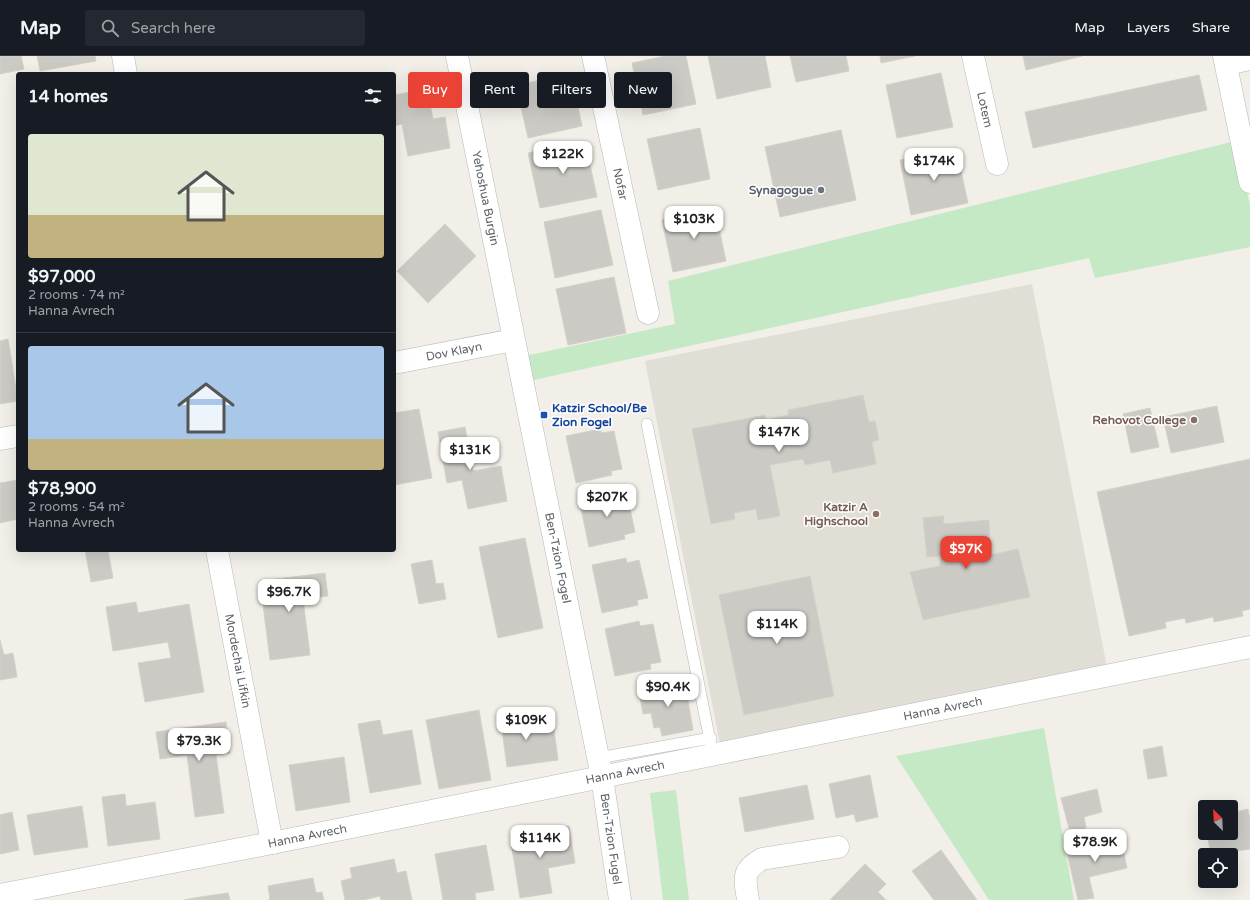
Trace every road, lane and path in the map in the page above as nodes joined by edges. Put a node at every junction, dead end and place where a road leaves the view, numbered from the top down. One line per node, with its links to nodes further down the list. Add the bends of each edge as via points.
1 (123, 56): 7 (street)
2 (457, 56): 11 (street, Yehoshua Burgin)
3 (593, 56): 10 (street, Nofar)
4 (973, 56): 8 (street, Lotem)
5 (1225, 60): 6 (street); 9 (street)
6 (1250, 60)
7 (126, 72)
8 (997, 164)
9 (1250, 182)
10 (648, 313)
11 (513, 340): 12 (street, Dov Klayn); 19 (street, Ben-Tzion Fogel)
12 (396, 363)
13 (647, 424): 18 (lane)
14 (16, 436): 15 (street)
15 (0, 439)
16 (217, 552): 20 (street, Mordechai Lifkin)
17 (1250, 647): 18 (street, Hanna Avrech)
18 (712, 747): 19 (street, Hanna Avrech)
19 (600, 768): 20 (street, Hanna Avrech); 23 (street, Ben-Tzion Fugel)
20 (272, 843): 22 (street, Hanna Avrech)
21 (838, 846): 24 (street, via 762,859 747,871 745,877)
22 (0, 895)
23 (620, 900)
24 (748, 900)

